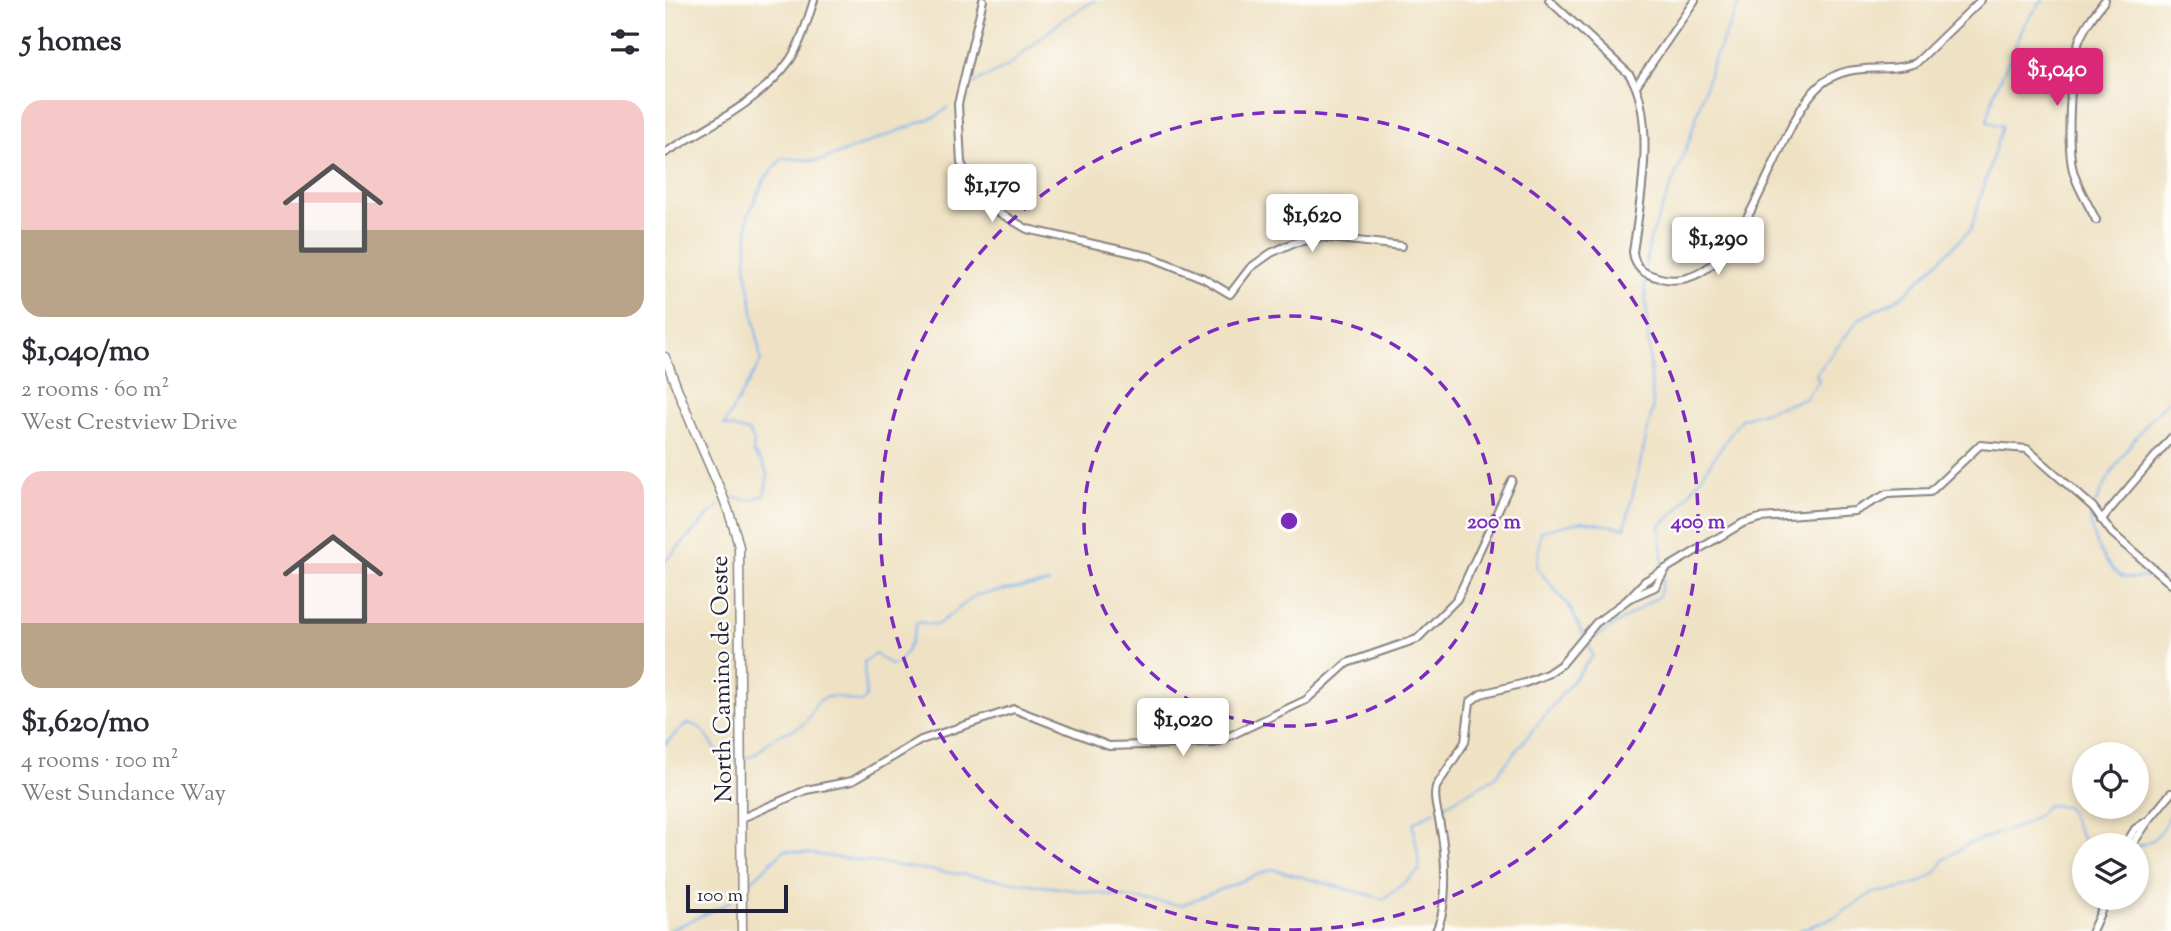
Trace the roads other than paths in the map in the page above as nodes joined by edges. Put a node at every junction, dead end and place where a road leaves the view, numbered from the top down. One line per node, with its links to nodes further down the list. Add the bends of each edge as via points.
1 (814, 0): 8 (street, via 791,58 772,82)
2 (983, 0): 10 (street, via 958,104 961,163 981,202 1027,229 1151,257 1230,294 1250,268 1293,243 1321,237)
3 (1549, 0): 7 (street, via 1629,74)
4 (1695, 0): 7 (street)
5 (1981, 0): 7 (street, via 1916,63 1904,68 1847,71 1820,86 1735,237 1709,268 1693,277 1648,275 1634,262 1644,169 1643,118)
6 (2105, 0): 9 (street, via 2086,26 2075,55 2070,110 2071,165)
7 (1636, 86)
8 (665, 153)
9 (2097, 220)
10 (1402, 246)
11 (665, 357): 19 (street, North Camino de Oeste, via 724,496 739,548)
12 (2171, 438): 14 (street)
13 (1512, 480): 19 (street, via 1457,599 1417,639 1347,663 1306,700 1215,743 1109,746 1014,709 921,740 852,781 806,790)
14 (2101, 520): 15 (street, via 2027,449 1980,445 1930,492 1887,494 1855,511 1743,523); 16 (street)
15 (1664, 572): 17 (street, via 1645,581); 17 (street, via 1655,587)
16 (2171, 584)
17 (1627, 600): 25 (street, via 1603,616 1562,664 1547,674 1481,694 1470,702 1465,742 1434,795 1442,838 1444,892)
18 (2171, 793): 20 (street)
19 (742, 818): 24 (street, North Camino de Oeste)
20 (2149, 820): 21 (street); 22 (street)
21 (2132, 833)
22 (2140, 833)
23 (2102, 910): 26 (street)
24 (742, 931)
25 (1436, 931)
26 (2092, 931)

